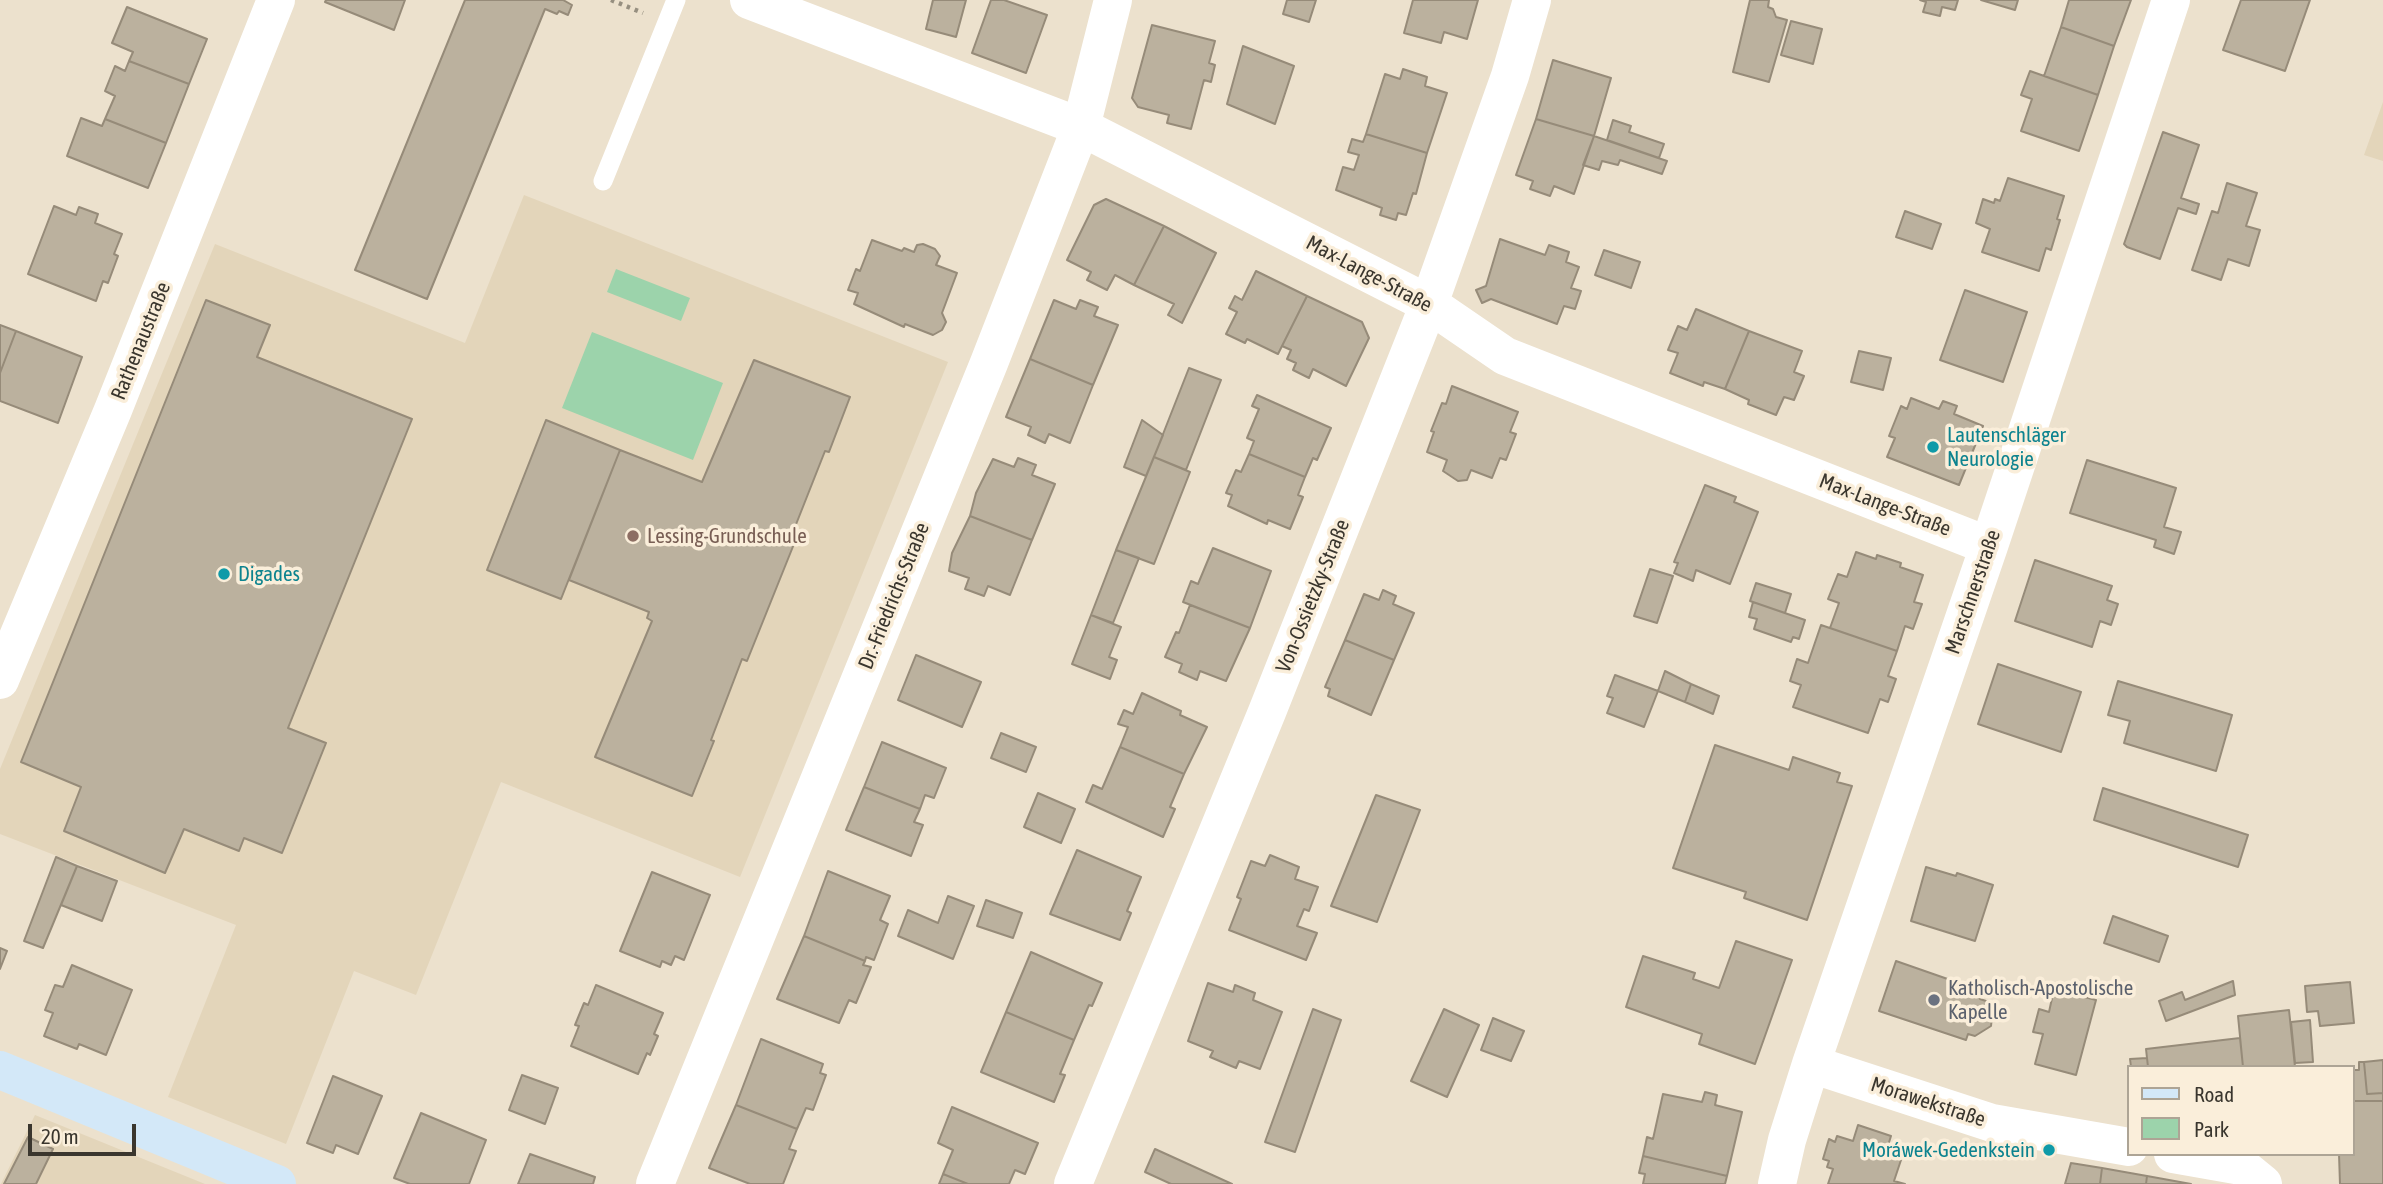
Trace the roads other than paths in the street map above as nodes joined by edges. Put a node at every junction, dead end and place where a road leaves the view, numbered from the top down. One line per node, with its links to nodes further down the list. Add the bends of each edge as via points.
1 (276, 0): 11 (street, Rathenaustraße)
2 (676, 0): 8 (lane)
3 (749, 0): 7 (street, Max-Lange-Straße)
4 (1112, 0): 7 (street, Dr.-Friedrichs-Straße)
5 (1532, 0): 9 (street, Von-Ossietzky-Straße, via 1510,76)
6 (2171, 0): 10 (street, Marschnerstraße)
7 (1081, 127): 9 (street, Max-Lange-Straße); 17 (street, Dr.-Friedrichs-Straße)
8 (603, 181)
9 (1429, 304): 10 (street, Max-Lange-Straße, via 1505,356); 18 (street, Von-Ossietzky-Straße)
10 (1989, 545): 12 (street, Marschnerstraße)
11 (0, 680)
12 (1811, 1064): 14 (street, Morawekstraße, via 1992,1123); 19 (street, Marschnerstraße)
13 (0, 1070): 16 (main road)
14 (2128, 1147)
15 (2184, 1156): 20 (street, via 2241,1166)
16 (277, 1184)
17 (655, 1184)
18 (1073, 1184)
19 (1777, 1184)
20 (2263, 1184)

